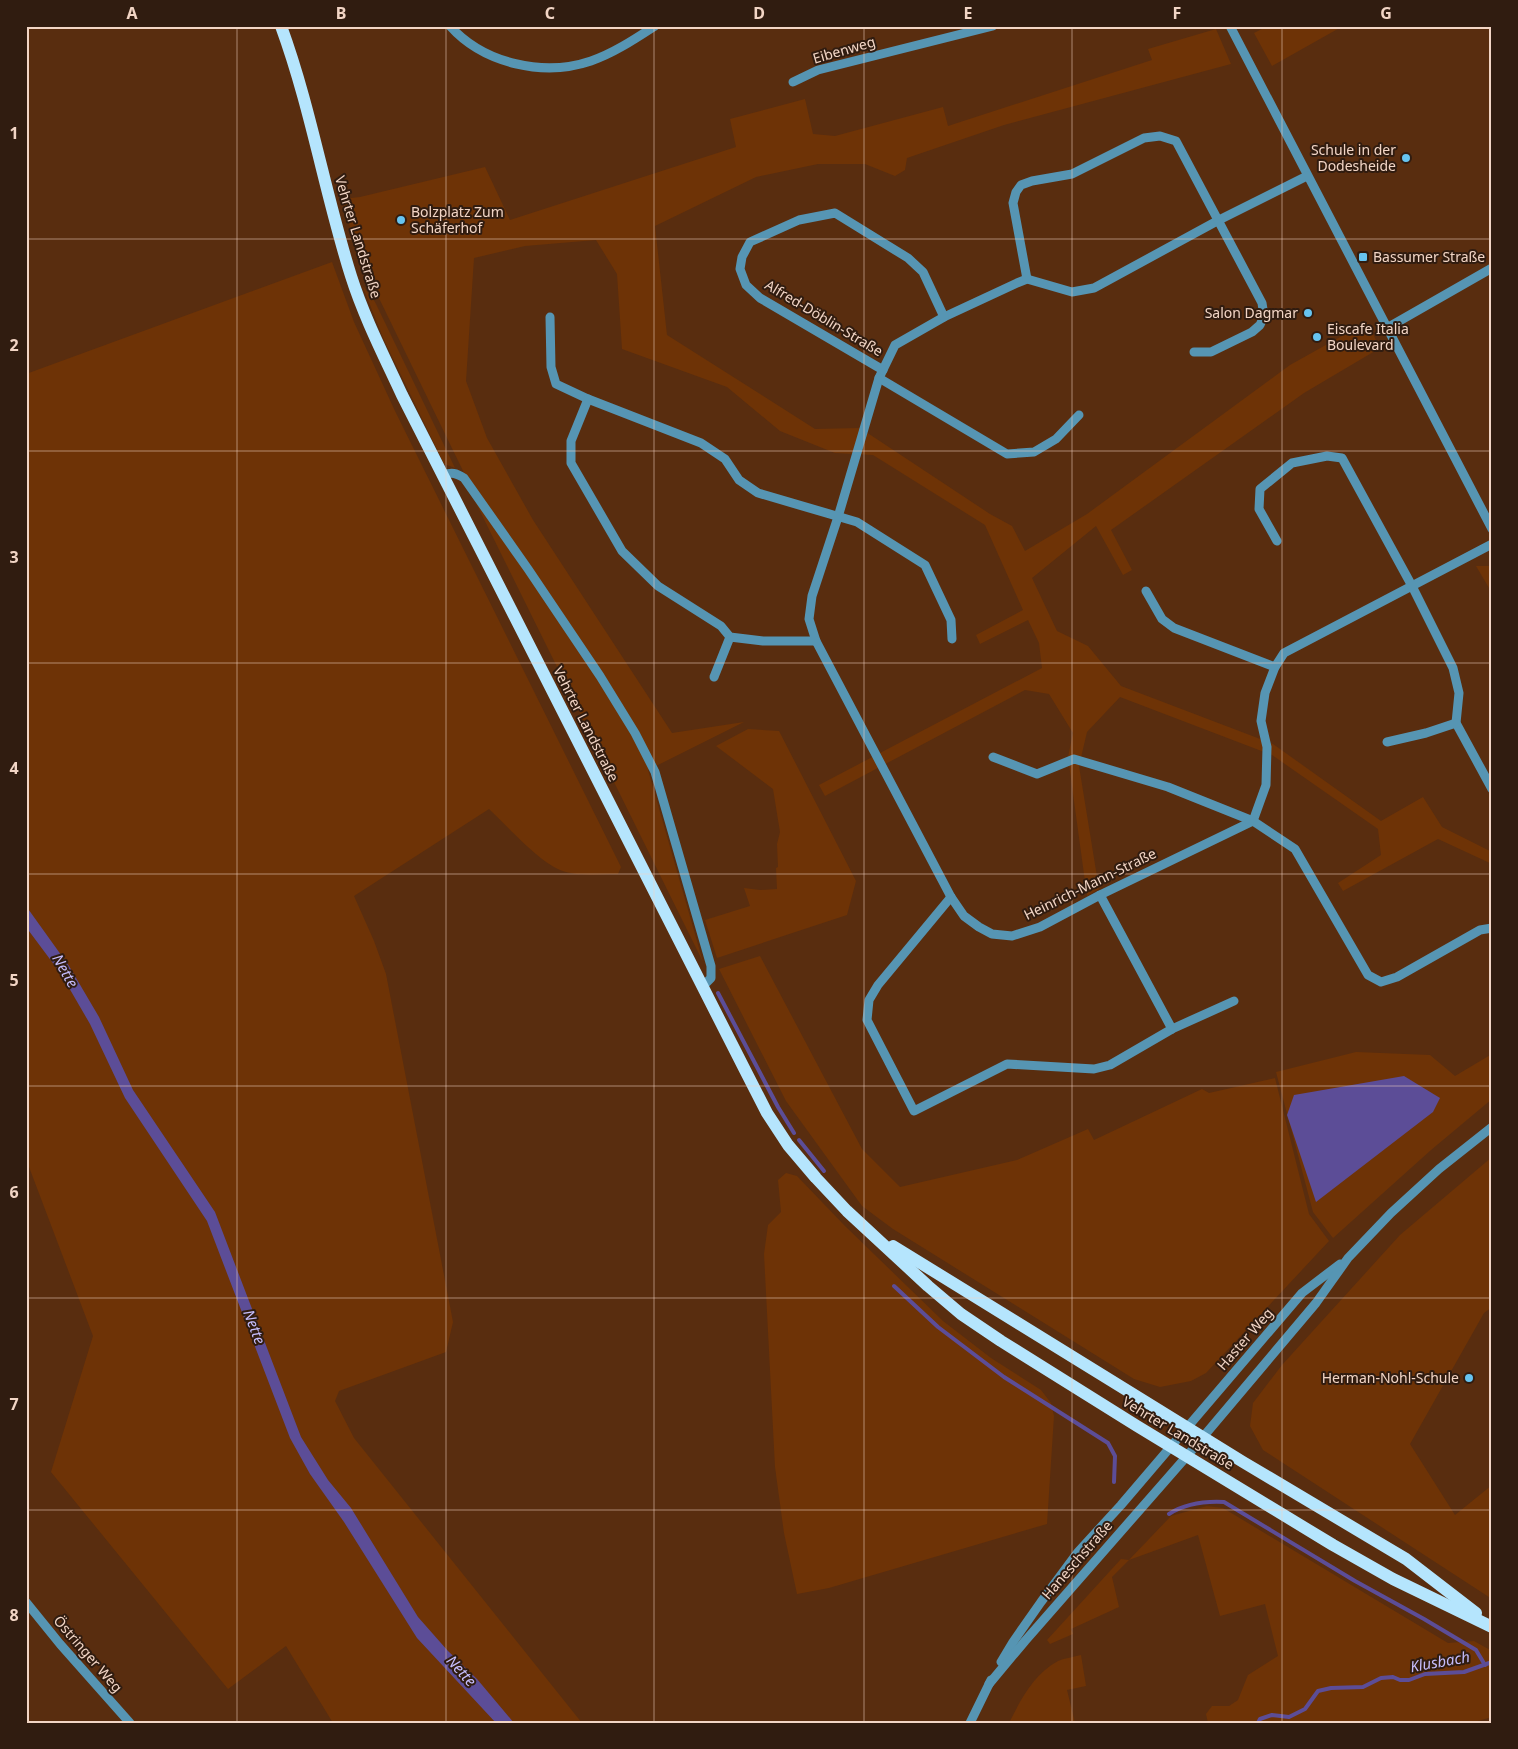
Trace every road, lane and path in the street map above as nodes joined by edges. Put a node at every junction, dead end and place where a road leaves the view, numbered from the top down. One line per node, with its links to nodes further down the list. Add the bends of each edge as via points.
1 (281, 26): 18 (main road, Vehrter Landstraße, via 294,60 352,278 378,343)
2 (450, 26): 3 (street, via 473,45 515,64 564,68 615,51)
3 (655, 26)
4 (993, 26): 6 (street, Eibenweg, via 818,70)
5 (1230, 26): 7 (street)
6 (792, 82)
7 (1307, 176): 8 (street); 13 (street)
8 (1219, 220): 10 (street, via 1094,288 1072,292); 10 (street, via 1176,141 1160,136 1144,138 1072,174 1021,185 1013,203); 14 (street, via 1262,303 1264,316 1252,332 1211,352)
9 (1492, 268): 13 (street)
10 (1028, 279): 12 (street, Heinrich-Mann-Straße)
11 (550, 317): 16 (street, via 551,367 556,384)
12 (944, 317): 15 (street, Heinrich-Mann-Straße, via 895,345); 15 (street, Alfred-Döblin-Straße, via 922,272 908,258 835,213 799,220 750,242 740,269 746,285 760,298)
13 (1387, 328): 20 (street)
14 (1194, 352)
15 (881, 374): 17 (street, Alfred-Döblin-Straße, via 1007,454 1034,452 1056,439); 19 (street, Heinrich-Mann-Straße)
16 (588, 399): 19 (street, via 701,443 725,459 739,480 758,493); 25 (street, via 571,441 571,463 622,551 658,586 721,626)
17 (1079, 415)
18 (443, 475): 38 (main road, Vehrter Landstraße); 38 (street, via 456,473 464,478 636,732 655,772 710,966 711,978)
19 (838, 517): 26 (street, via 857,522 924,565 951,620); 27 (street, Heinrich-Mann-Straße, via 812,596 808,619)
20 (1492, 529)
21 (1277, 541): 23 (street, via 1259,509 1260,489 1292,463 1327,456 1342,458)
22 (1492, 544): 23 (street)
23 (1412, 586): 28 (street, via 1284,652); 30 (street, via 1453,668 1459,693)
24 (1146, 591): 28 (street, via 1162,619 1174,628)
25 (730, 637): 27 (street); 29 (street)
26 (952, 639)
27 (816, 641): 36 (street, Heinrich-Mann-Straße)
28 (1275, 667): 34 (street, via 1265,693 1261,721 1267,748 1266,784)
29 (714, 677)
30 (1456, 723): 31 (street); 33 (street)
31 (1387, 742)
32 (993, 757): 34 (street, via 1037,774 1074,759 1168,787)
33 (1492, 789)
34 (1253, 821): 35 (street, Heinrich-Mann-Straße); 37 (street, via 1295,849 1368,975 1381,982 1397,977 1480,930)
35 (1100, 895): 36 (street, Heinrich-Mann-Straße, via 1040,927 1012,936 992,934 979,927 964,916); 40 (street)
36 (951, 897): 40 (street, via 869,1000 867,1020 914,1111 1007,1064 1094,1070 1110,1065)
37 (1492, 928)
38 (702, 987): 42 (main road, Vehrter Landstraße, via 767,1113 788,1144 816,1178)
39 (1234, 1001): 40 (street)
40 (1172, 1029)
41 (1492, 1127): 43 (street, Haster Weg, via 1439,1169)
42 (871, 1233): 44 (main road, Vehrter Landstraße); 46 (main road, Vehrter Landstraße, via 961,1314)
43 (1348, 1258): 44 (street, Haster Weg, via 1302,1293); 45 (street, Haster Weg, via 1316,1303)
44 (1187, 1427): 45 (main road, Vehrter Landstraße); 46 (street, Haster Weg)
45 (1203, 1436): 47 (street, Haster Weg); 49 (main road, Vehrter Landstraße, via 1406,1560)
46 (1170, 1446): 47 (main road, Vehrter Landstraße); 50 (street, Haneschstraße, via 1078,1552 1013,1642)
47 (1187, 1456): 49 (main road, Vehrter Landstraße, via 1393,1579); 50 (street, Haneschstraße)
48 (26, 1602): 51 (street, Östringer Weg)
49 (1492, 1626)
50 (989, 1684): 52 (street, Haneschstraße)
51 (130, 1723)
52 (970, 1723)

